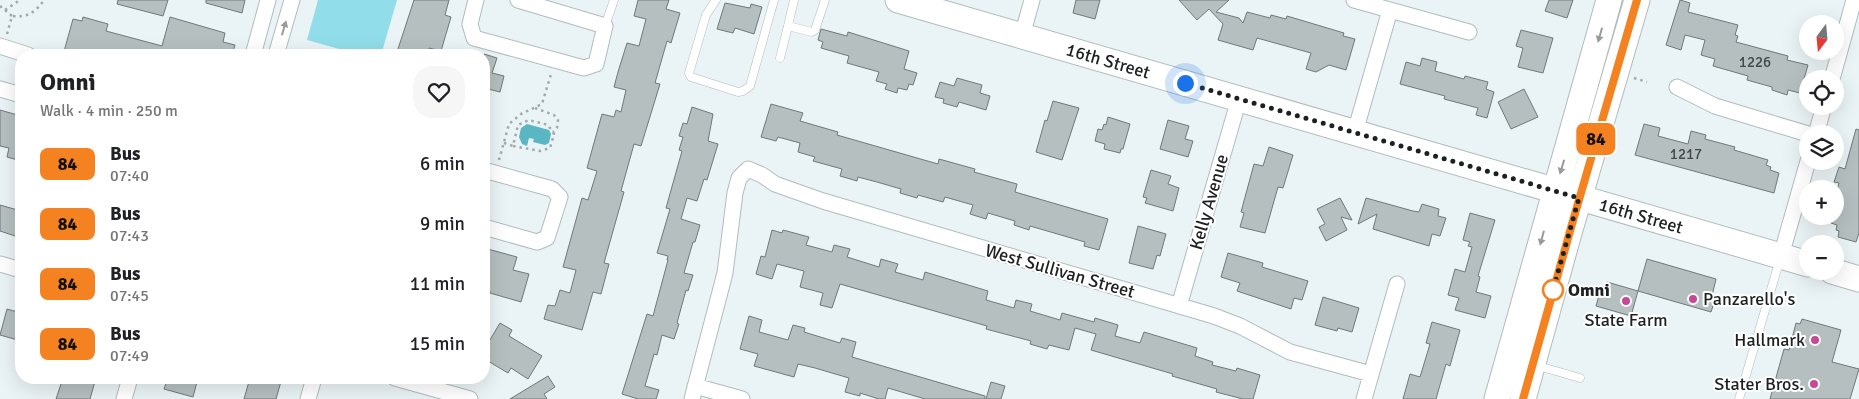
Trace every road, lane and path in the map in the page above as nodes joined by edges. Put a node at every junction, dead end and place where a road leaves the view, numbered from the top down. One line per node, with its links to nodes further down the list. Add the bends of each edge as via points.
1 (18, 0): 19 (path)
2 (44, 0): 21 (path, via 37,10 28,15)
3 (268, 0): 28 (street)
4 (292, 0): 29 (street, one-way to 4)
5 (476, 0): 22 (street, via 470,24 474,38 584,68 596,64)
6 (518, 0): 22 (street)
7 (614, 0): 22 (lane)
8 (716, 0): 9 (lane, via 706,14 689,73 691,78 738,92 750,86)
9 (774, 0)
10 (794, 0): 23 (lane)
11 (825, 0): 23 (lane, via 815,30)
12 (898, 0): 25 (main road, 16th Street)
13 (1032, 0): 25 (street)
14 (1354, 0): 20 (street)
15 (1609, 0): 48 (main road, one-way to 48)
16 (1637, 0): 49 (main road)
17 (1854, 0): 32 (street)
18 (0, 6): 19 (path)
19 (5, 10): 21 (path)
20 (1390, 10): 24 (street); 42 (street)
21 (12, 16): 26 (path)
22 (605, 26)
23 (788, 26): 30 (lane)
24 (1469, 32)
25 (1022, 36): 38 (main road, 16th Street)
26 (3, 42): 27 (street)
27 (16, 49)
28 (255, 49)
29 (278, 49)
30 (780, 58)
31 (553, 69): 39 (path, via 545,98)
32 (1835, 70)
33 (1633, 78): 34 (path)
34 (1647, 82)
35 (1677, 87): 40 (street, via 1715,106)
36 (0, 89): 37 (street)
37 (15, 93)
38 (1239, 99): 42 (main road, 16th Street); 58 (street, Kelly Avenue)
39 (535, 108): 41 (path, via 554,115 558,120); 43 (path, via 509,124)
40 (1799, 131)
41 (553, 132): 44 (path, via 550,148 540,151); 44 (path, via 548,125 529,120 518,126)
42 (1355, 132): 48 (main road, 16th Street)
43 (504, 143): 44 (path); 45 (path)
44 (513, 146)
45 (498, 164)
46 (1805, 170): 51 (street)
47 (490, 172): 50 (street, via 552,189 560,197 547,238 537,242)
48 (1555, 191): 49 (main road, 16th Street); 71 (main road, one-way to 71)
49 (1579, 198): 51 (main road, 16th Street); 59 (main road)
50 (490, 229)
51 (1781, 256): 52 (main road, 16th Street); 73 (lane)
52 (1799, 261)
53 (0, 264): 54 (street)
54 (15, 268)
55 (1844, 275): 56 (main road)
56 (1859, 279)
57 (1397, 284): 60 (street)
58 (1179, 306): 60 (street, West Sullivan Street, via 1240,326 1290,352); 65 (street, West Sullivan Street, via 823,202 775,184 748,169 739,178 735,193 726,273)
59 (1533, 364): 61 (lane); 72 (main road)
60 (1371, 374): 70 (street)
61 (1580, 378)
62 (128, 384): 66 (street)
63 (312, 384): 67 (street)
64 (416, 384): 68 (street)
65 (693, 392): 69 (street)
66 (124, 399)
67 (308, 399)
68 (470, 399)
69 (742, 399)
70 (1364, 399)
71 (1497, 399)
72 (1523, 399)
73 (1739, 399)

